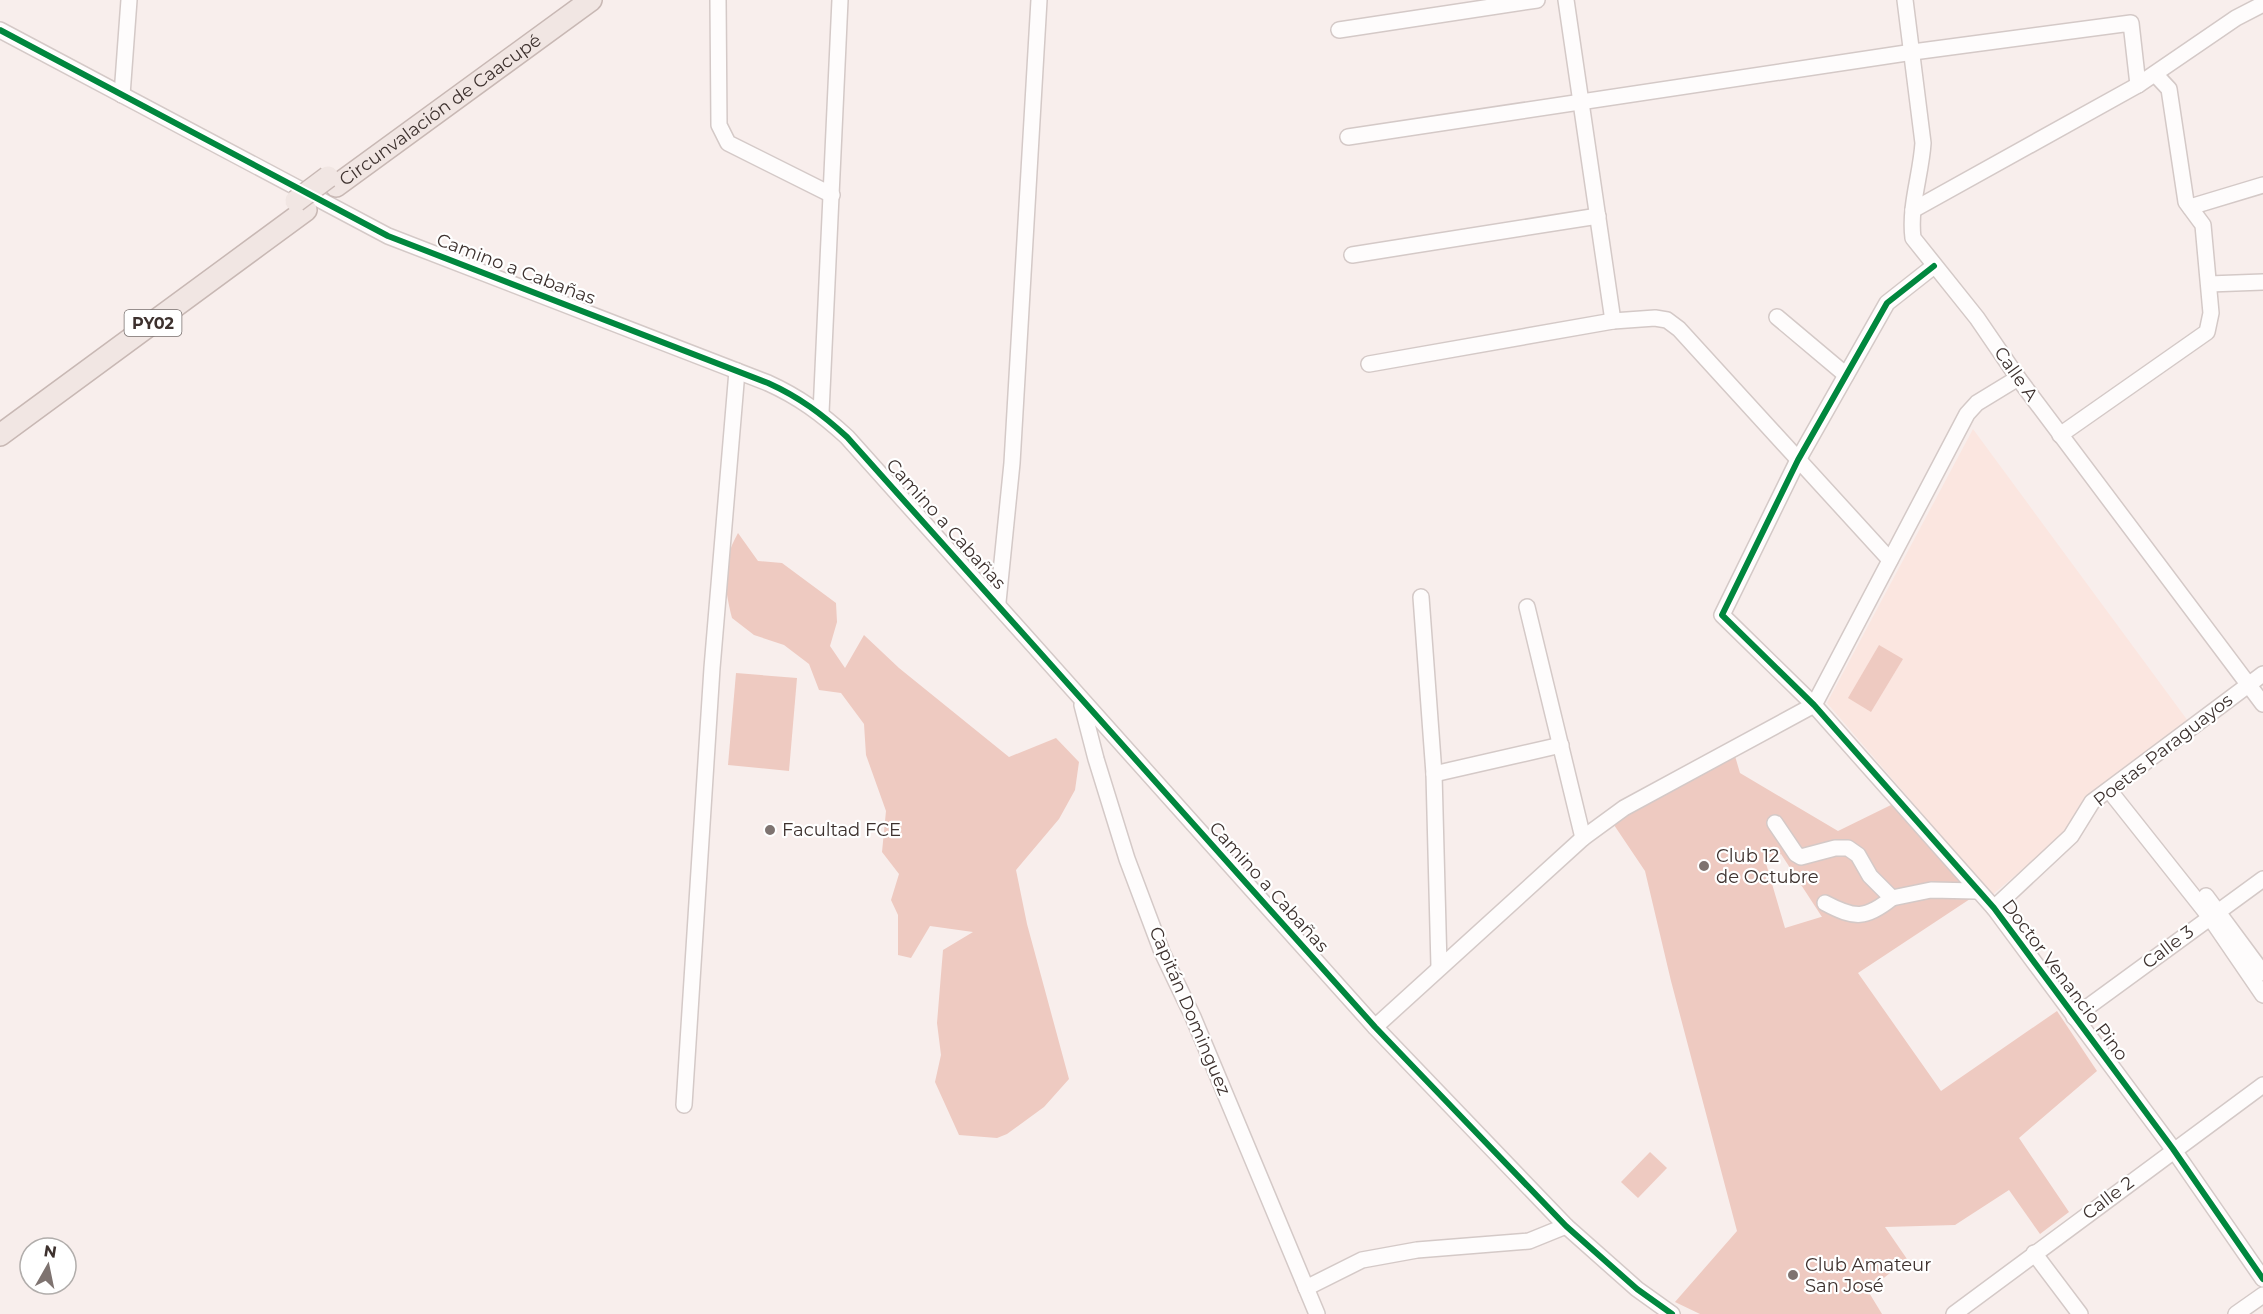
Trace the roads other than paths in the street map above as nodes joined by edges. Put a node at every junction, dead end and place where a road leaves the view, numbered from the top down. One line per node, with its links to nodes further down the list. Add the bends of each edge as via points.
1 (129, 0): 16 (street)
2 (570, 0): 19 (highway, Circunvalación de Caacupé / PY02)
3 (591, 0): 19 (highway, Circunvalación de Caacupé / PY02)
4 (718, 0): 21 (street, via 721,134 728,143)
5 (840, 0): 21 (street)
6 (1039, 0): 43 (street, via 1012,463)
7 (1537, 0): 12 (street)
8 (1566, 0): 17 (street)
9 (1905, 0): 13 (street, Calle A)
10 (2263, 4): 14 (street)
11 (0, 30): 16 (street, Camino a Cabañas)
12 (1339, 30)
13 (1913, 52): 15 (street, via 2131,23); 17 (street); 24 (street, Calle A, via 1923,143)
14 (2155, 74): 15 (street); 23 (street, via 2169,89 2186,202)
15 (2138, 85): 24 (street)
16 (122, 95): 33 (street, Camino a Cabañas, via 388,236)
17 (1582, 101): 18 (street); 25 (street)
18 (1348, 136)
19 (332, 182): 22 (highway, Circunvalación de Caacupé / PY02, bridge)
20 (2263, 184): 23 (street)
21 (832, 195): 36 (street)
22 (301, 205): 37 (highway, Circunvalación de Caacupé / PY02); 38 (highway, Circunvalación de Caacupé / PY02)
23 (2190, 207): 29 (street, via 2203,225)
24 (1913, 210): 27 (street, Calle A, via 1913,238)
25 (1598, 216): 26 (street); 31 (street)
26 (1352, 255)
27 (1934, 266): 34 (street, via 1887,303); 35 (street, Calle A, via 1977,318)
28 (2263, 282): 29 (street)
29 (2209, 284): 39 (street, via 2211,313 2207,332)
30 (1777, 317): 34 (street)
31 (1613, 321): 32 (street); 40 (street, via 1655,318 1679,328)
32 (1369, 364)
33 (737, 371): 36 (street, Camino a Cabañas, via 796,396); 67 (street, via 712,668)
34 (1846, 375): 40 (street)
35 (2018, 378): 39 (street, Calle A); 41 (street, via 1977,403 1967,414)
36 (821, 413): 43 (street, Camino a Cabañas)
37 (0, 422)
38 (0, 435)
39 (2060, 435): 46 (street, Calle A)
40 (1798, 460): 41 (street); 49 (street, Doctor Venancio Pino, via 1722,615)
41 (1890, 560): 49 (street)
42 (1420, 597): 51 (street)
43 (998, 602): 47 (street, Camino a Cabañas)
44 (1527, 607): 50 (street)
45 (2263, 674): 46 (street, Poetas Paraguayos)
46 (2248, 685): 48 (street, Calle A); 52 (street, Poetas Paraguayos)
47 (1082, 702): 65 (street, Camino a Cabañas); 72 (street, Capitán Dominguez, via 1127,859 1162,952 1194,1017)
48 (2263, 704)
49 (1814, 705): 54 (street, via 1624,808); 56 (street, Doctor Venancio Pino)
50 (1561, 745): 51 (street); 54 (street)
51 (1434, 774): 61 (street)
52 (2113, 787): 59 (street, Poetas Paraguayos, via 2092,802 2071,836); 60 (street)
53 (1775, 823): 57 (street, via 1801,857 1848,848)
54 (1584, 838): 61 (street)
55 (2263, 879): 60 (street, Calle 3)
56 (1976, 891): 57 (street, via 1931,890); 59 (street, Doctor Venancio Pino)
57 (1892, 898): 58 (street, via 1874,913 1847,913)
58 (1825, 903)
59 (1994, 908): 64 (street, Doctor Venancio Pino)
60 (2214, 913): 62 (street); 63 (street); 64 (street, Calle 3)
61 (1439, 967): 65 (street)
62 (2263, 973)
63 (2263, 994)
64 (2074, 1017): 68 (street, Doctor Venancio Pino)
65 (1375, 1028): 69 (street, Camino a Cabañas)
66 (2263, 1085): 68 (street, Calle 2)
67 (684, 1105)
68 (2173, 1149): 70 (street, Calle 2); 71 (street, Doctor Venancio Pino)
69 (1566, 1226): 72 (street, via 1529,1241 1417,1250 1362,1260); 75 (street, Camino a Cabañas, via 1637,1289)
70 (2034, 1253): 76 (street, Calle 2); 77 (street)
71 (2263, 1278)
72 (1306, 1288): 74 (street, Capitán Dominguez)
73 (2263, 1295): 78 (street)
74 (1317, 1314)
75 (1672, 1314)
76 (1954, 1314)
77 (2080, 1314)
78 (2236, 1314)

